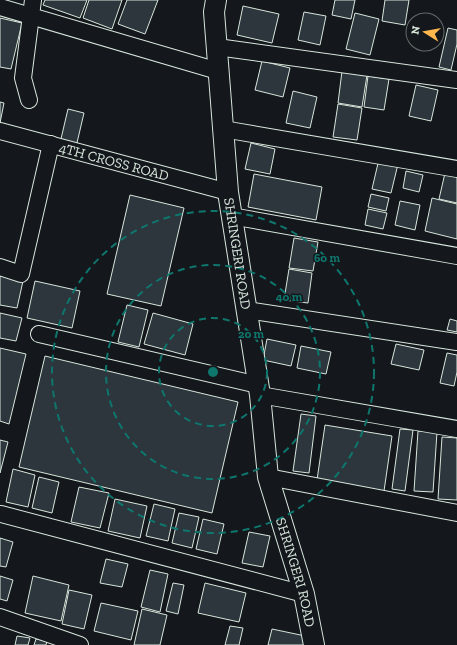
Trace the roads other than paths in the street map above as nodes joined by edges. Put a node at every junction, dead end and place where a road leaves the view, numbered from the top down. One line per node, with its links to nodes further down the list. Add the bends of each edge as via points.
1 (216, 0): 4 (street, SHRINGERI ROAD, via 214,12)
2 (0, 7): 3 (street)
3 (32, 8): 5 (street); 7 (street, via 23,78)
4 (217, 46): 5 (street, SHRINGERI ROAD); 6 (street)
5 (218, 71): 8 (street, SHRINGERI ROAD)
6 (457, 80)
7 (29, 100)
8 (223, 129): 11 (street); 12 (street, SHRINGERI ROAD)
9 (0, 131): 10 (street, 4TH CROSS ROAD)
10 (51, 144): 12 (street, 4TH CROSS ROAD); 15 (street, via 21,274)
11 (457, 169)
12 (228, 192): 13 (street, SHRINGERI ROAD)
13 (231, 216): 14 (street); 16 (street, SHRINGERI ROAD)
14 (457, 256)
15 (0, 268)
16 (246, 310): 18 (street); 19 (street, SHRINGERI ROAD)
17 (39, 334): 19 (street)
18 (457, 342)
19 (259, 390): 20 (street); 21 (street, SHRINGERI ROAD)
20 (457, 429)
21 (268, 477): 22 (street); 24 (street, SHRINGERI ROAD)
22 (457, 513)
23 (1, 514): 24 (street)
24 (304, 594): 28 (street, SHRINGERI ROAD)
25 (0, 617): 26 (street)
26 (56, 641): 27 (street)
27 (80, 645)
28 (314, 645)

